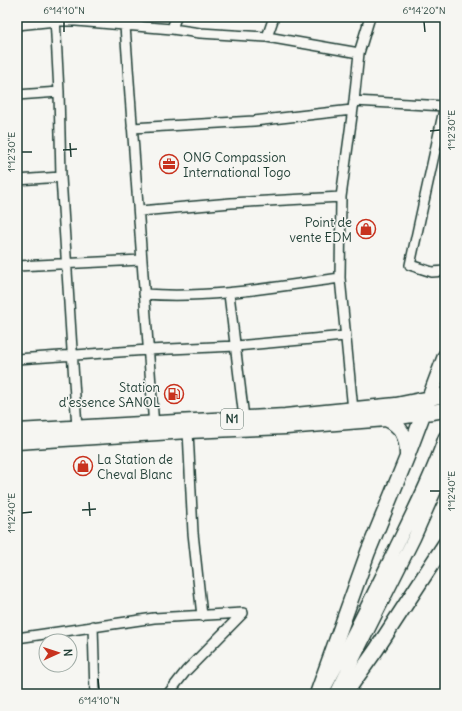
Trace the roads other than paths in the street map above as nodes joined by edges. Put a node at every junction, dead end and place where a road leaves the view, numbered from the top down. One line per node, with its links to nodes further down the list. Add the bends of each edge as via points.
1 (176, 17): 7 (street)
2 (274, 17): 8 (street)
3 (370, 17): 9 (street)
4 (55, 19): 5 (street); 6 (street); 10 (street)
5 (17, 25)
6 (125, 26): 7 (street); 15 (street)
7 (172, 29): 8 (street)
8 (267, 37): 9 (street)
9 (359, 53): 12 (street)
10 (59, 92): 11 (street); 16 (street)
11 (17, 95)
12 (354, 101): 13 (street); 14 (street)
13 (445, 105): 23 (street, via 410,265 432,272)
14 (352, 110): 15 (street, via 254,121); 18 (street)
15 (132, 128): 19 (street)
16 (61, 177): 17 (street); 21 (street)
17 (17, 180)
18 (341, 197): 19 (street); 24 (street)
19 (140, 211): 20 (street)
20 (142, 260): 21 (street); 25 (street)
21 (66, 263): 22 (street); 30 (street)
22 (17, 266)
23 (445, 271)
24 (340, 278): 26 (street); 27 (street)
25 (144, 294): 26 (street); 29 (street)
26 (229, 294): 28 (street)
27 (345, 336): 28 (street); 35 (street)
28 (236, 346): 29 (street); 38 (street)
29 (148, 350): 30 (street); 41 (street)
30 (72, 355): 32 (street); 40 (street)
31 (445, 356): 34 (highway)
32 (17, 359)
33 (445, 395): 34 (highway, N1)
34 (430, 398): 35 (highway, N1); 37 (highway)
35 (353, 410): 38 (highway, N1)
36 (445, 410): 37 (highway, N1)
37 (423, 414): 39 (highway, N1); 46 (highway)
38 (244, 418): 41 (highway, N1)
39 (386, 419): 43 (highway, N1); 46 (highway, via 394,423 405,437)
40 (77, 428): 41 (highway, N1); 42 (highway, N1)
41 (154, 428): 43 (highway, N1); 45 (highway, N1)
42 (17, 431)
43 (188, 431): 49 (street, via 193,533)
44 (444, 441): 55 (main road, via 384,573)
45 (17, 442)
46 (407, 457): 54 (highway, via 370,546)
47 (445, 468): 56 (main road, via 414,538)
48 (445, 544): 57 (highway)
49 (202, 616): 50 (street, via 154,618); 53 (street, via 243,613 186,671)
50 (93, 626): 51 (street); 52 (street)
51 (17, 638)
52 (95, 694)
53 (168, 694)
54 (317, 694)
55 (321, 694)
56 (336, 694)
57 (345, 694)

